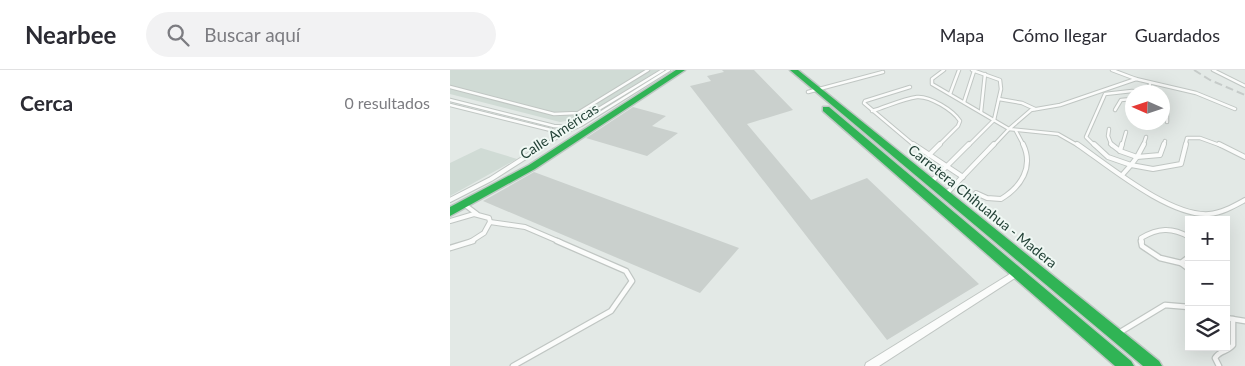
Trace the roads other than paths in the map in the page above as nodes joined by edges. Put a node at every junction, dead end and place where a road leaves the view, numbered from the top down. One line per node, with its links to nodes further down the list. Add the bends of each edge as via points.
1 (648, 70): 17 (lane, via 570,115 554,114)
2 (663, 70): 34 (lane)
3 (668, 70): 40 (lane)
4 (682, 70): 57 (main road, Calle Américas, via 532,167)
5 (782, 70): 19 (main road, Carretera Chihuahua - Madera)
6 (794, 70): 19 (main road, Carretera Chihuahua - Madera)
7 (944, 70): 21 (lane, via 931,82)
8 (959, 70): 21 (lane)
9 (973, 70): 13 (lane); 25 (lane)
10 (1112, 70): 14 (lane)
11 (1213, 70): 16 (lane)
12 (883, 72): 19 (lane)
13 (985, 74): 22 (lane, via 1000,80); 31 (lane)
14 (1136, 79): 15 (lane); 27 (lane, via 1060,106)
15 (1150, 84): 28 (lane, via 1196,93)
16 (1245, 86)
17 (450, 87)
18 (910, 87): 30 (lane, via 865,101 864,105)
19 (813, 91): 32 (main road, Carretera Chihuahua - Madera)
20 (1125, 92): 48 (lane, via 1105,94 1086,137 1108,157)
21 (950, 94): 25 (lane)
22 (999, 99): 27 (lane); 33 (lane)
23 (450, 100): 34 (lane)
24 (1125, 100): 29 (lane, via 1121,100)
25 (964, 102): 31 (lane)
26 (450, 105): 40 (lane)
27 (1035, 109): 35 (lane)
28 (1235, 109)
29 (1115, 110)
30 (872, 111): 45 (lane); 45 (lane, via 918,97 956,114 960,121 958,126)
31 (981, 112): 33 (lane)
32 (847, 120): 36 (main road, Carretera Chihuahua - Madera); 41 (main road, Carretera Chihuahua - Madera)
33 (994, 120): 35 (lane); 49 (lane)
34 (569, 127): 40 (lane)
35 (1009, 128): 38 (lane); 51 (lane)
36 (866, 129): 41 (main road, via 858,129); 52 (main road, Carretera Chihuahua - Madera)
37 (1109, 129): 44 (lane, via 1108,142)
38 (1016, 131): 50 (lane, via 1060,134); 53 (lane, via 1029,160 1024,176 1001,199)
39 (1126, 132): 44 (lane)
40 (563, 133): 55 (lane, via 491,179)
41 (854, 133): 52 (main road, Carretera Chihuahua - Madera)
42 (1146, 137): 46 (lane)
43 (1164, 141): 46 (lane, via 1160,155)
44 (1120, 151): 46 (lane)
45 (929, 155): 49 (lane)
46 (1137, 157): 48 (lane)
47 (1245, 157): 48 (lane, via 1191,136 1187,138 1181,164 1153,169)
48 (1131, 165): 50 (lane)
49 (946, 167): 51 (lane); 52 (lane)
50 (1123, 174): 56 (lane, via 1162,200 1190,211 1212,214)
51 (962, 177): 54 (lane)
52 (926, 186): 54 (main road, Carretera Chihuahua - Madera); 58 (main road, Carretera Chihuahua - Madera)
53 (976, 193)
54 (946, 194): 58 (lane); 67 (main road, Carretera Chihuahua - Madera)
55 (450, 200)
56 (1245, 200)
57 (465, 204): 59 (main road, Calle Américas); 60 (lane)
58 (938, 204): 69 (main road, Carretera Chihuahua - Madera)
59 (450, 212)
60 (477, 214): 61 (lane); 62 (lane)
61 (450, 221)
62 (490, 222): 64 (lane, via 477,239); 75 (lane, via 525,227 626,271 632,281 611,311)
63 (1185, 235): 66 (lane, via 1173,228 1164,228 1142,238 1142,246 1151,254)
64 (450, 248)
65 (1185, 260): 66 (lane)
66 (1181, 263): 68 (lane)
67 (1030, 264): 69 (street); 74 (main road, Carretera Chihuahua - Madera)
68 (1185, 266)
69 (1017, 273): 76 (street); 77 (main road, Carretera Chihuahua - Madera)
70 (1185, 307): 74 (lane, via 1165,305)
71 (1230, 319): 72 (lane)
72 (1233, 319): 73 (lane); 79 (lane, via 1233,345 1218,353 1215,358)
73 (1245, 321)
74 (1116, 335): 78 (main road, Carretera Chihuahua - Madera)
75 (513, 366)
76 (870, 366)
77 (1126, 366)
78 (1154, 366)
79 (1218, 366)

